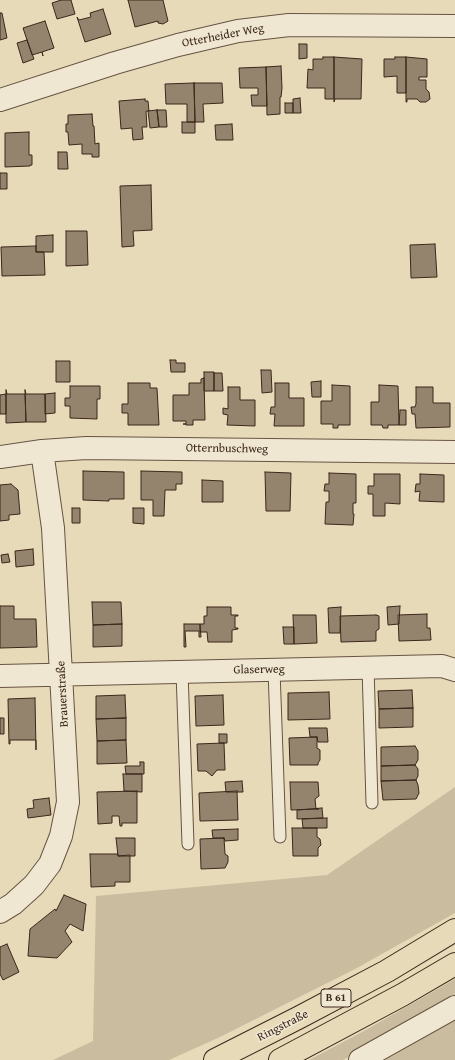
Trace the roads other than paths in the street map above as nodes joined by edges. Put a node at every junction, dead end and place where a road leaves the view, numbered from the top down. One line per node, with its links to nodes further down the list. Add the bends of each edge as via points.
1 (455, 26): 2 (street, Otterheider Weg, via 289,25 238,31 178,45)
2 (0, 100)
3 (42, 451): 4 (street, Otternbuschweg, via 86,448); 5 (street, Otternbuschweg); 10 (street, Brauerstraße, via 53,528)
4 (455, 452)
5 (0, 457)
6 (368, 667): 7 (street, Glaserweg); 8 (street, Glaserweg, via 442,666); 12 (lane)
7 (274, 670): 9 (street, Glaserweg); 13 (lane)
8 (455, 670)
9 (182, 672): 10 (street, Glaserweg); 14 (lane)
10 (62, 674): 11 (street, Glaserweg); 15 (street, Brauerstraße, via 68,802 61,836 50,864 34,885)
11 (0, 676)
12 (372, 803)
13 (280, 837)
14 (188, 844)
15 (0, 912)
16 (455, 930): 19 (highway, Ringstraße / B 61, via 380,974)
17 (455, 964): 20 (highway, B 61, via 314,1044)
18 (455, 1007): 21 (street)
19 (215, 1060)
20 (280, 1060)
21 (360, 1060)

